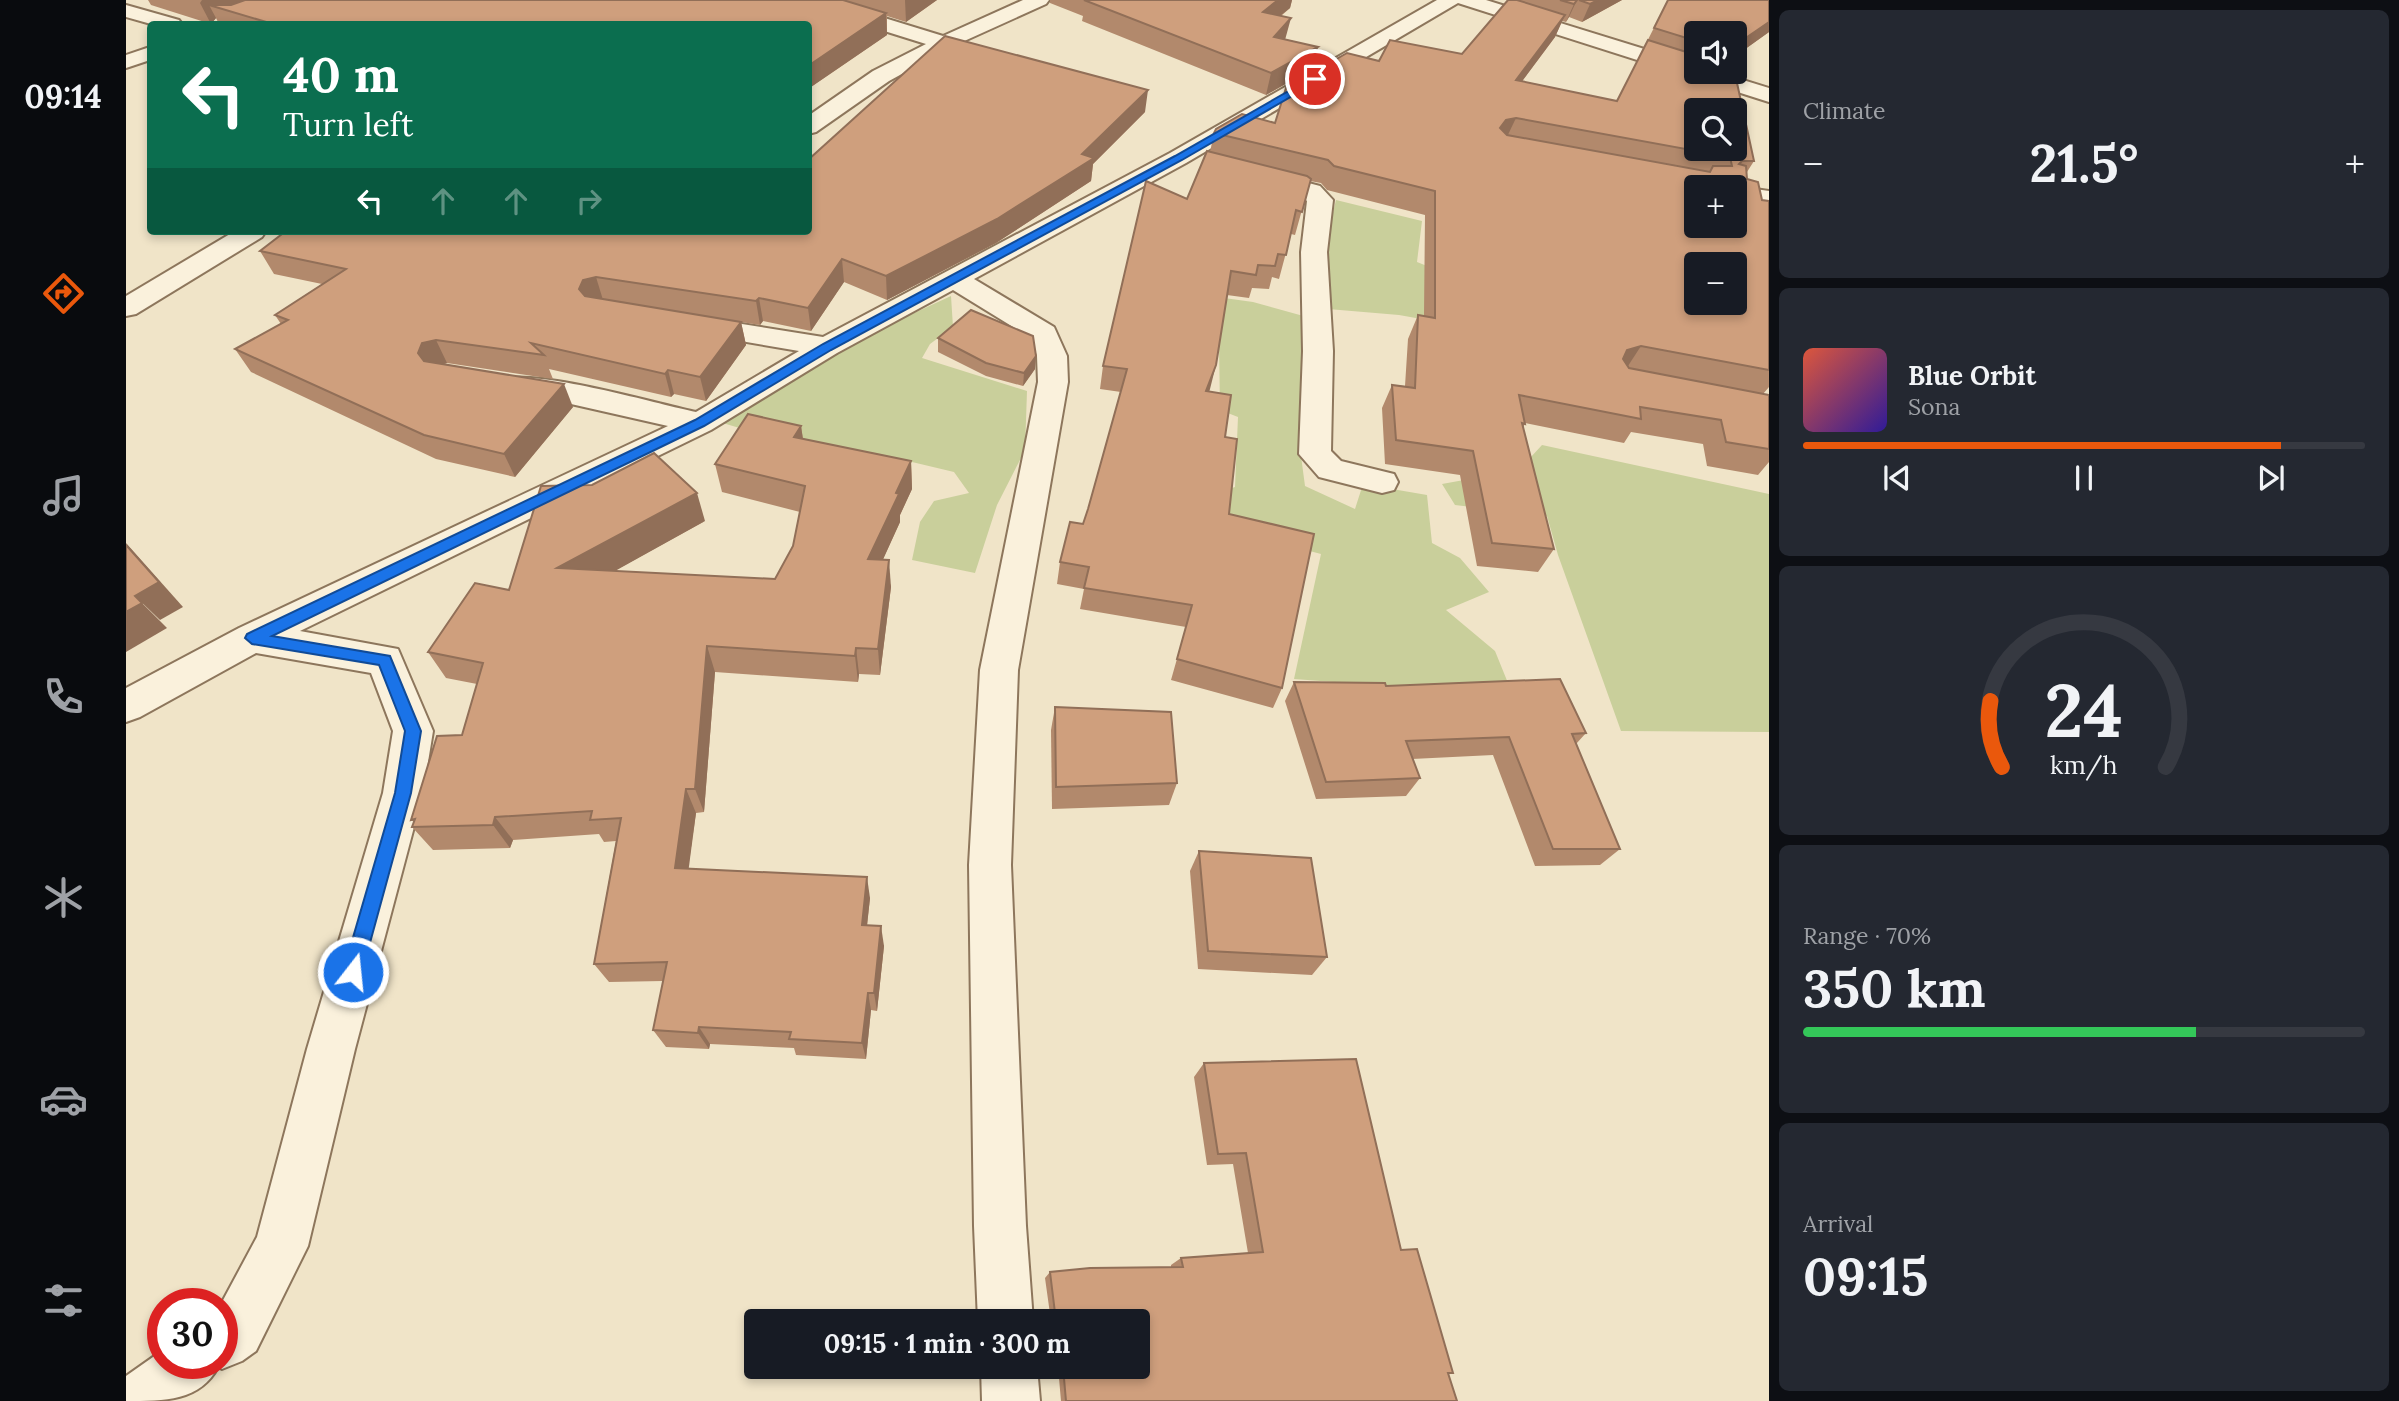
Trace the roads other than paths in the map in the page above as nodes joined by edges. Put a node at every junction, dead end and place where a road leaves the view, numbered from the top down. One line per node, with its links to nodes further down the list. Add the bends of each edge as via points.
1 (805, 0): 7 (street)
2 (1039, 0): 7 (street)
3 (1451, 0): 12 (street)
4 (1466, 0): 10 (street)
5 (126, 11): 6 (street)
6 (161, 21)
7 (944, 43): 11 (street, via 881,76)
8 (147, 54): 9 (street)
9 (126, 62)
10 (1769, 95)
11 (812, 124)
12 (1178, 158): 16 (street); 22 (street, via 1311,191 1320,200 1314,252 1318,351 1315,454 1331,469)
13 (1747, 195): 14 (street)
14 (1769, 199)
15 (246, 235): 17 (street)
16 (954, 279): 19 (street); 25 (street, via 1044,332 1052,356 1053,382 999,670 990,865)
17 (126, 308)
18 (669, 321): 19 (street)
19 (827, 347): 21 (street)
20 (489, 381): 21 (street)
21 (700, 423): 23 (street)
22 (1382, 482)
23 (252, 638): 24 (street); 26 (street, via 385,660 413,731 403,793 281,1247)
24 (126, 706)
25 (1005, 1309)
26 (238, 1327)
27 (170, 1379): 29 (street)
28 (1010, 1379): 30 (street)
29 (140, 1401)
30 (1011, 1401)

